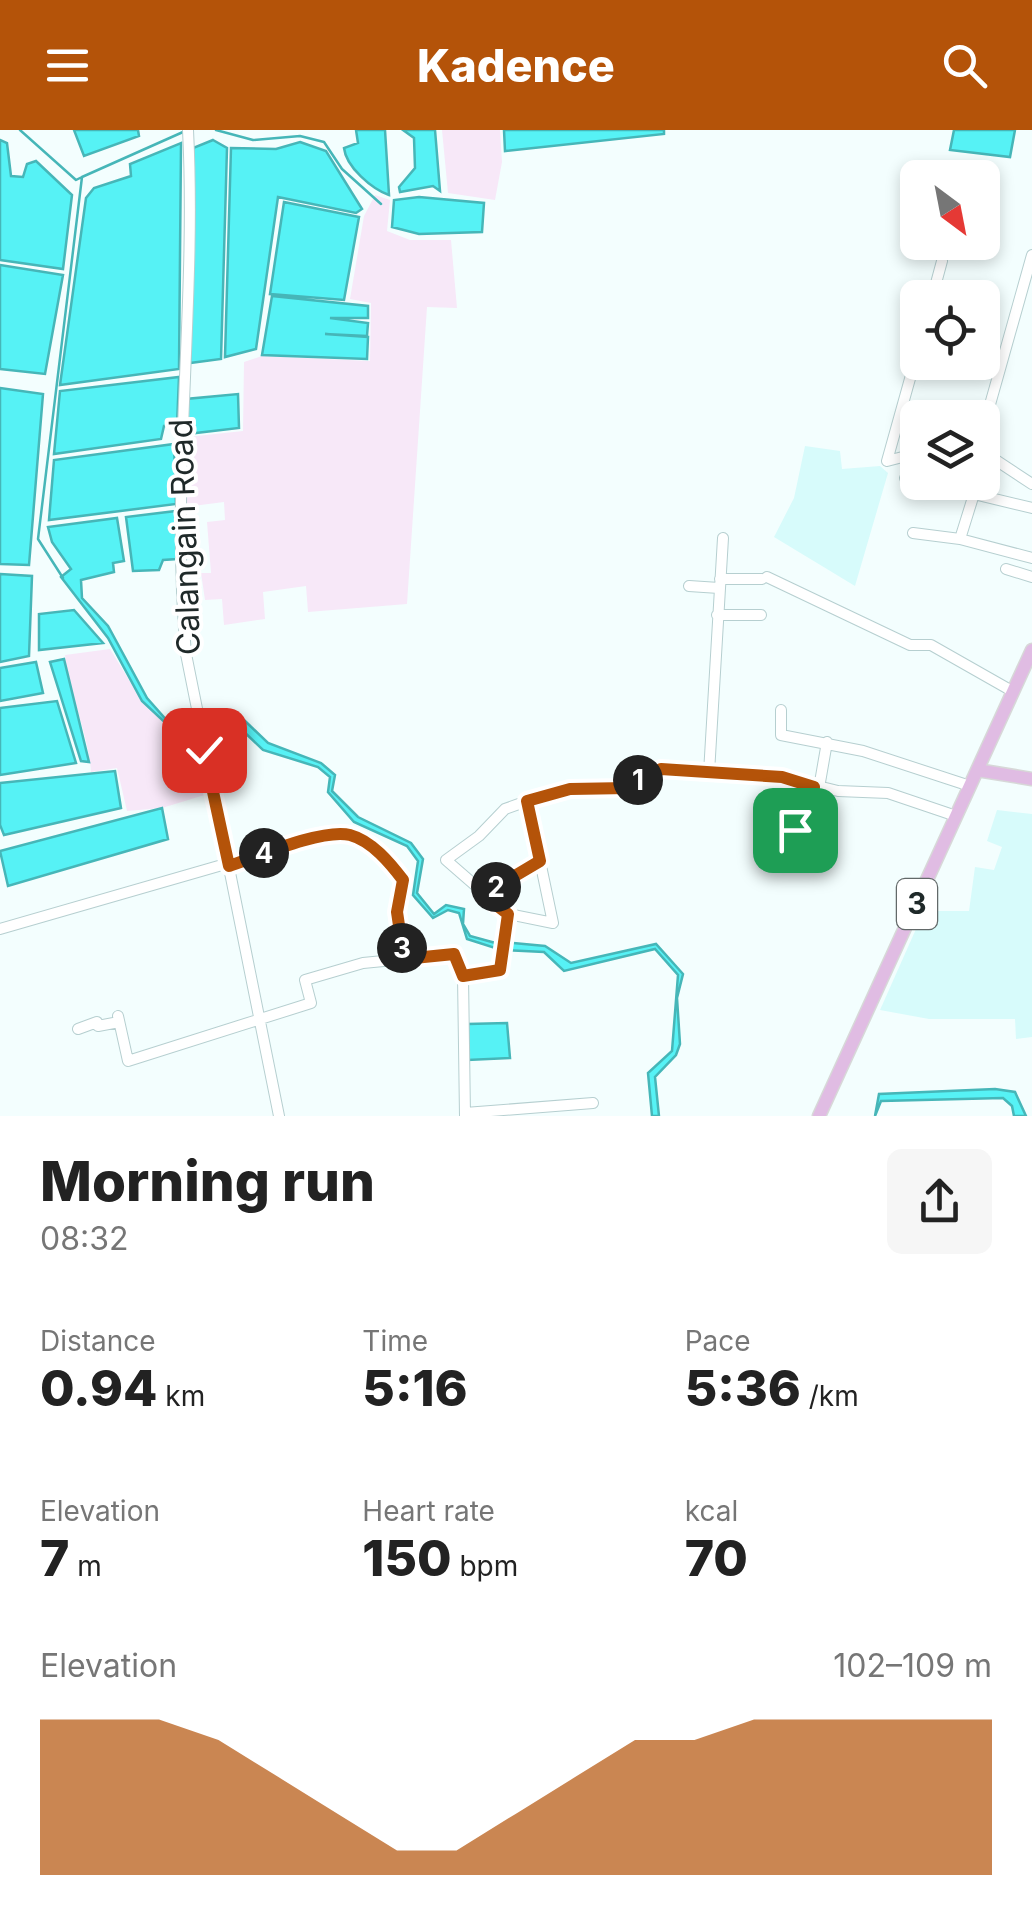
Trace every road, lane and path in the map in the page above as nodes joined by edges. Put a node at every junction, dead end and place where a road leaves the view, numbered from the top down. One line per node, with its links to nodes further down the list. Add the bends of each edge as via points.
1 (188, 130): 36 (street, Calangain Road, via 181,601)
2 (1032, 255): 5 (street)
3 (942, 261): 4 (street)
4 (937, 280)
5 (991, 400)
6 (900, 414): 7 (street, via 887,461)
7 (900, 458)
8 (1000, 462): 9 (street)
9 (1032, 484)
10 (972, 500): 15 (street)
11 (999, 500): 12 (street)
12 (1032, 508)
13 (913, 533): 15 (street)
14 (723, 538): 19 (street)
15 (960, 539): 16 (street)
16 (1032, 558)
17 (1006, 569): 18 (street)
18 (1032, 577)
19 (719, 584): 20 (street); 21 (street); 24 (street, via 765,578 910,645 931,646)
20 (690, 586)
21 (717, 615): 22 (street); 28 (street)
22 (761, 615)
23 (1032, 650): 24 (main road, 3)
24 (1012, 691): 27 (main road, 3)
25 (781, 710): 26 (street, via 781,735)
26 (827, 742): 30 (street); 31 (street)
27 (977, 770): 29 (main road); 30 (main road, 3)
28 (709, 773): 31 (street, via 782,777); 32 (street, via 661,769 628,788 570,789)
29 (1032, 779)
30 (970, 786): 33 (main road, 3)
31 (816, 787): 33 (street, via 888,793); 34 (street)
32 (527, 801): 35 (street); 37 (street, via 505,809 446,860)
33 (956, 816): 49 (main road, 3)
34 (795, 830)
35 (540, 861): 37 (street); 38 (street, via 553,923)
36 (229, 865): 39 (street); 40 (street, via 328,836 374,848 403,880 397,912); 42 (street, Calangain Road)
37 (483, 895): 38 (street)
38 (508, 914): 41 (street, via 498,972)
39 (0, 930)
40 (404, 959): 41 (street, via 454,954); 42 (street, via 309,976 310,1003)
41 (463, 976): 46 (street)
42 (262, 1022): 43 (street, via 128,1061 119,1019); 48 (street, Calangain Road)
43 (78, 1029)
44 (593, 1102): 45 (street)
45 (554, 1112): 47 (street)
46 (465, 1114): 47 (street)
47 (491, 1114)
48 (279, 1116)
49 (819, 1116)

